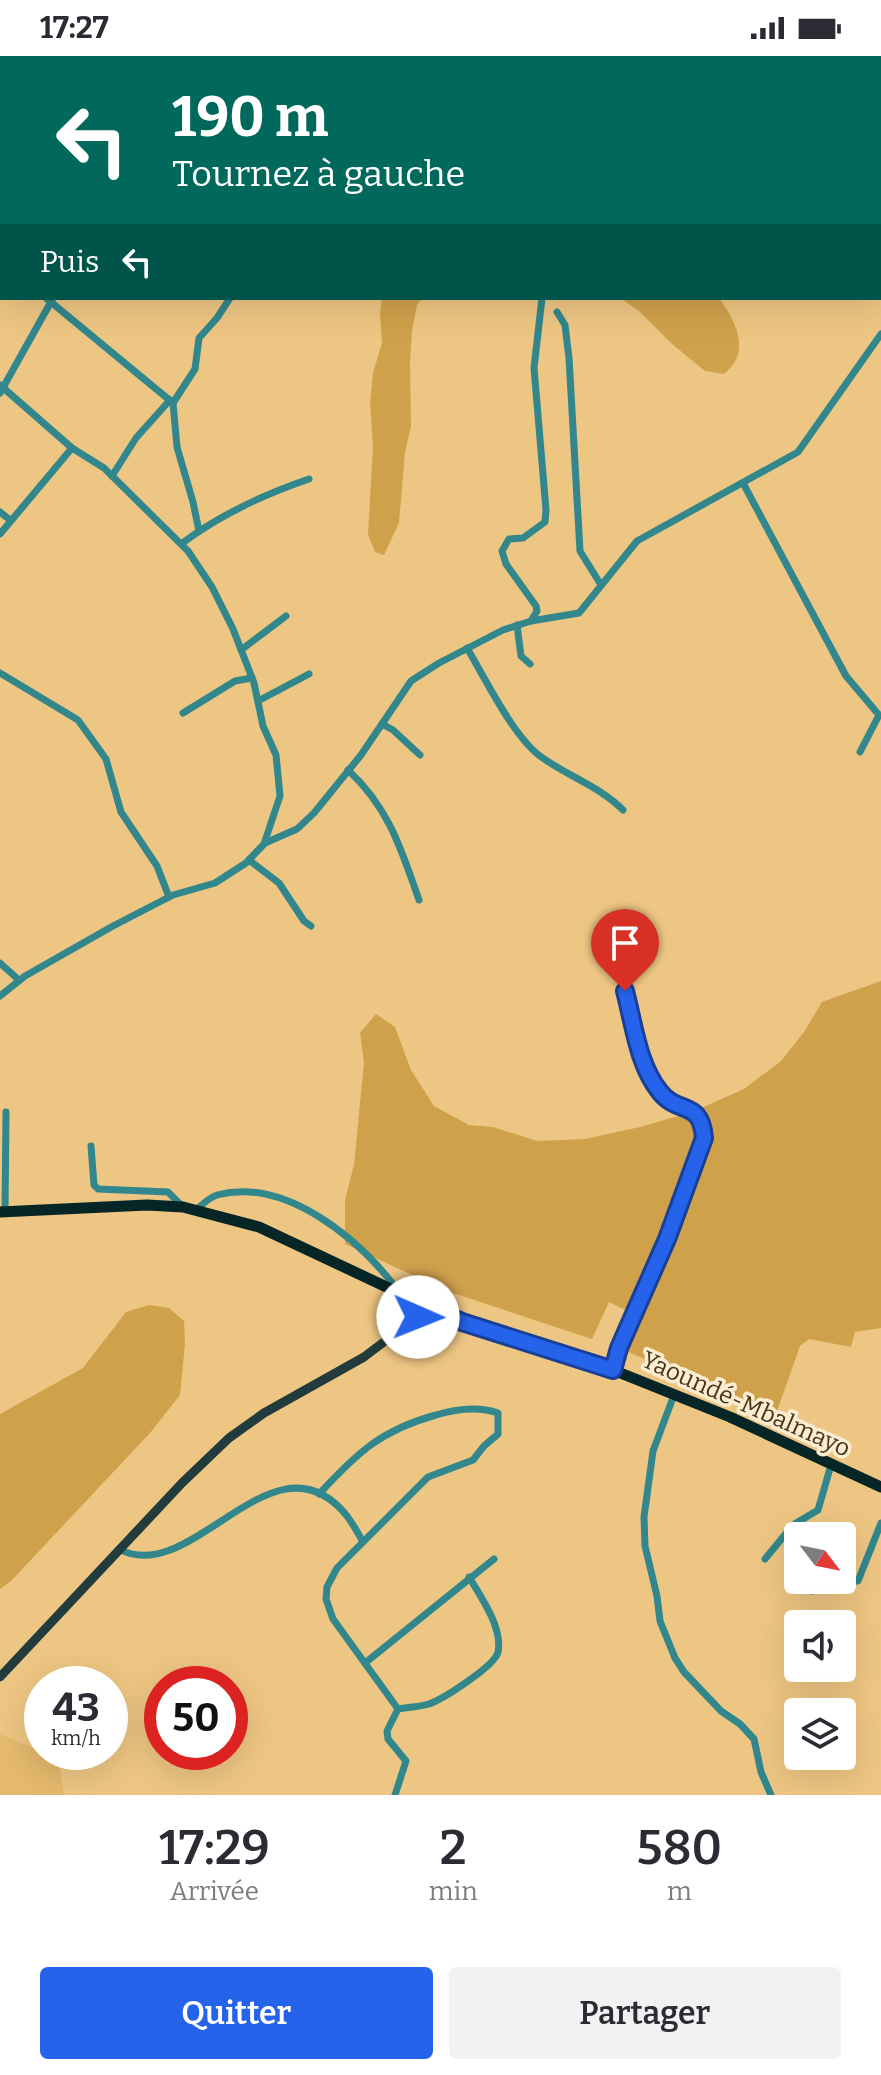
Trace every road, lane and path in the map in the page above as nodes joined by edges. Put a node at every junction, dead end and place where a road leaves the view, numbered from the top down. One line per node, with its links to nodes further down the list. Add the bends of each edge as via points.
1 (49, 300): 7 (street)
2 (51, 300): 8 (street)
3 (229, 300): 8 (street, via 199,338 195,369)
4 (542, 300): 20 (street, via 534,368 545,522 523,538 509,539 502,551 536,606)
5 (557, 312): 18 (street, via 565,325 569,358 580,551)
6 (881, 334): 12 (street, via 798,452)
7 (1, 389): 9 (street)
8 (172, 402): 10 (street, via 136,438); 15 (street, via 177,447)
9 (72, 448): 10 (street); 14 (street)
10 (112, 476): 17 (street)
11 (309, 479): 15 (street, via 241,505)
12 (743, 483): 18 (street, via 637,541); 31 (street, via 846,676 879,715)
13 (0, 512): 14 (street)
14 (10, 520): 16 (street)
15 (199, 531): 17 (street)
16 (0, 534)
17 (181, 544): 23 (street, via 212,587)
18 (601, 585): 20 (street, via 579,613)
19 (286, 616): 23 (street)
20 (531, 621): 21 (street)
21 (517, 625): 22 (street); 24 (street, via 521,656)
22 (467, 648): 30 (street, via 411,681); 34 (street, via 507,717 539,755 603,792)
23 (241, 650): 27 (street)
24 (530, 664)
25 (0, 673): 37 (street, via 78,720 106,759 121,812 157,866)
26 (309, 674): 28 (street)
27 (252, 678): 28 (street); 29 (street, via 235,681)
28 (258, 701): 35 (street, via 276,755 280,796)
29 (183, 713)
30 (382, 724): 32 (street); 33 (street)
31 (860, 752)
32 (420, 755)
33 (348, 770): 35 (street, via 297,829); 38 (street, via 387,817)
34 (623, 810)
35 (264, 844): 36 (street)
36 (249, 860): 37 (street, via 215,883); 39 (street, via 279,883)
37 (169, 897): 41 (street)
38 (419, 900)
39 (311, 926)
40 (0, 963): 41 (street)
41 (19, 980): 43 (street)
42 (625, 991): 51 (street, via 646,1073 661,1095 698,1116 704,1138)
43 (0, 996)
44 (6, 1112): 48 (street)
45 (91, 1146): 46 (street, via 98,1189 168,1192)
46 (183, 1207): 47 (highway, Yaoundé-Mbalmayo); 48 (highway, Yaoundé-Mbalmayo)
47 (197, 1209): 49 (highway, Yaoundé-Mbalmayo, via 259,1227); 49 (street, via 215,1195 287,1200 333,1226)
48 (3, 1212)
49 (397, 1290): 50 (highway, Yaoundé-Mbalmayo)
50 (430, 1307): 51 (highway, Yaoundé-Mbalmayo); 58 (main road, via 364,1357 229,1438)
51 (613, 1370): 52 (highway, Yaoundé-Mbalmayo)
52 (674, 1395): 53 (highway, Yaoundé-Mbalmayo); 67 (street, via 653,1451 644,1517 660,1621 684,1672 754,1739)
53 (831, 1465): 54 (highway, Yaoundé-Mbalmayo); 60 (street, via 818,1510 793,1525)
54 (881, 1487)
55 (319, 1494): 57 (street, via 348,1517); 57 (street, via 360,1452 399,1426 453,1410 498,1413 498,1434 476,1459 428,1477); 58 (street, via 301,1489 268,1494 158,1555 137,1557)
56 (881, 1523): 62 (street)
57 (363, 1542): 63 (street, via 333,1574 326,1593 333,1619)
58 (119, 1549): 64 (main road)
59 (494, 1559): 61 (street)
60 (765, 1559)
61 (469, 1577): 63 (street); 65 (street, via 496,1632 496,1658 440,1699)
62 (856, 1581)
63 (365, 1663): 65 (street)
64 (0, 1677)
65 (398, 1709): 66 (street, via 387,1731 406,1761)
66 (395, 1795)
67 (771, 1795)

